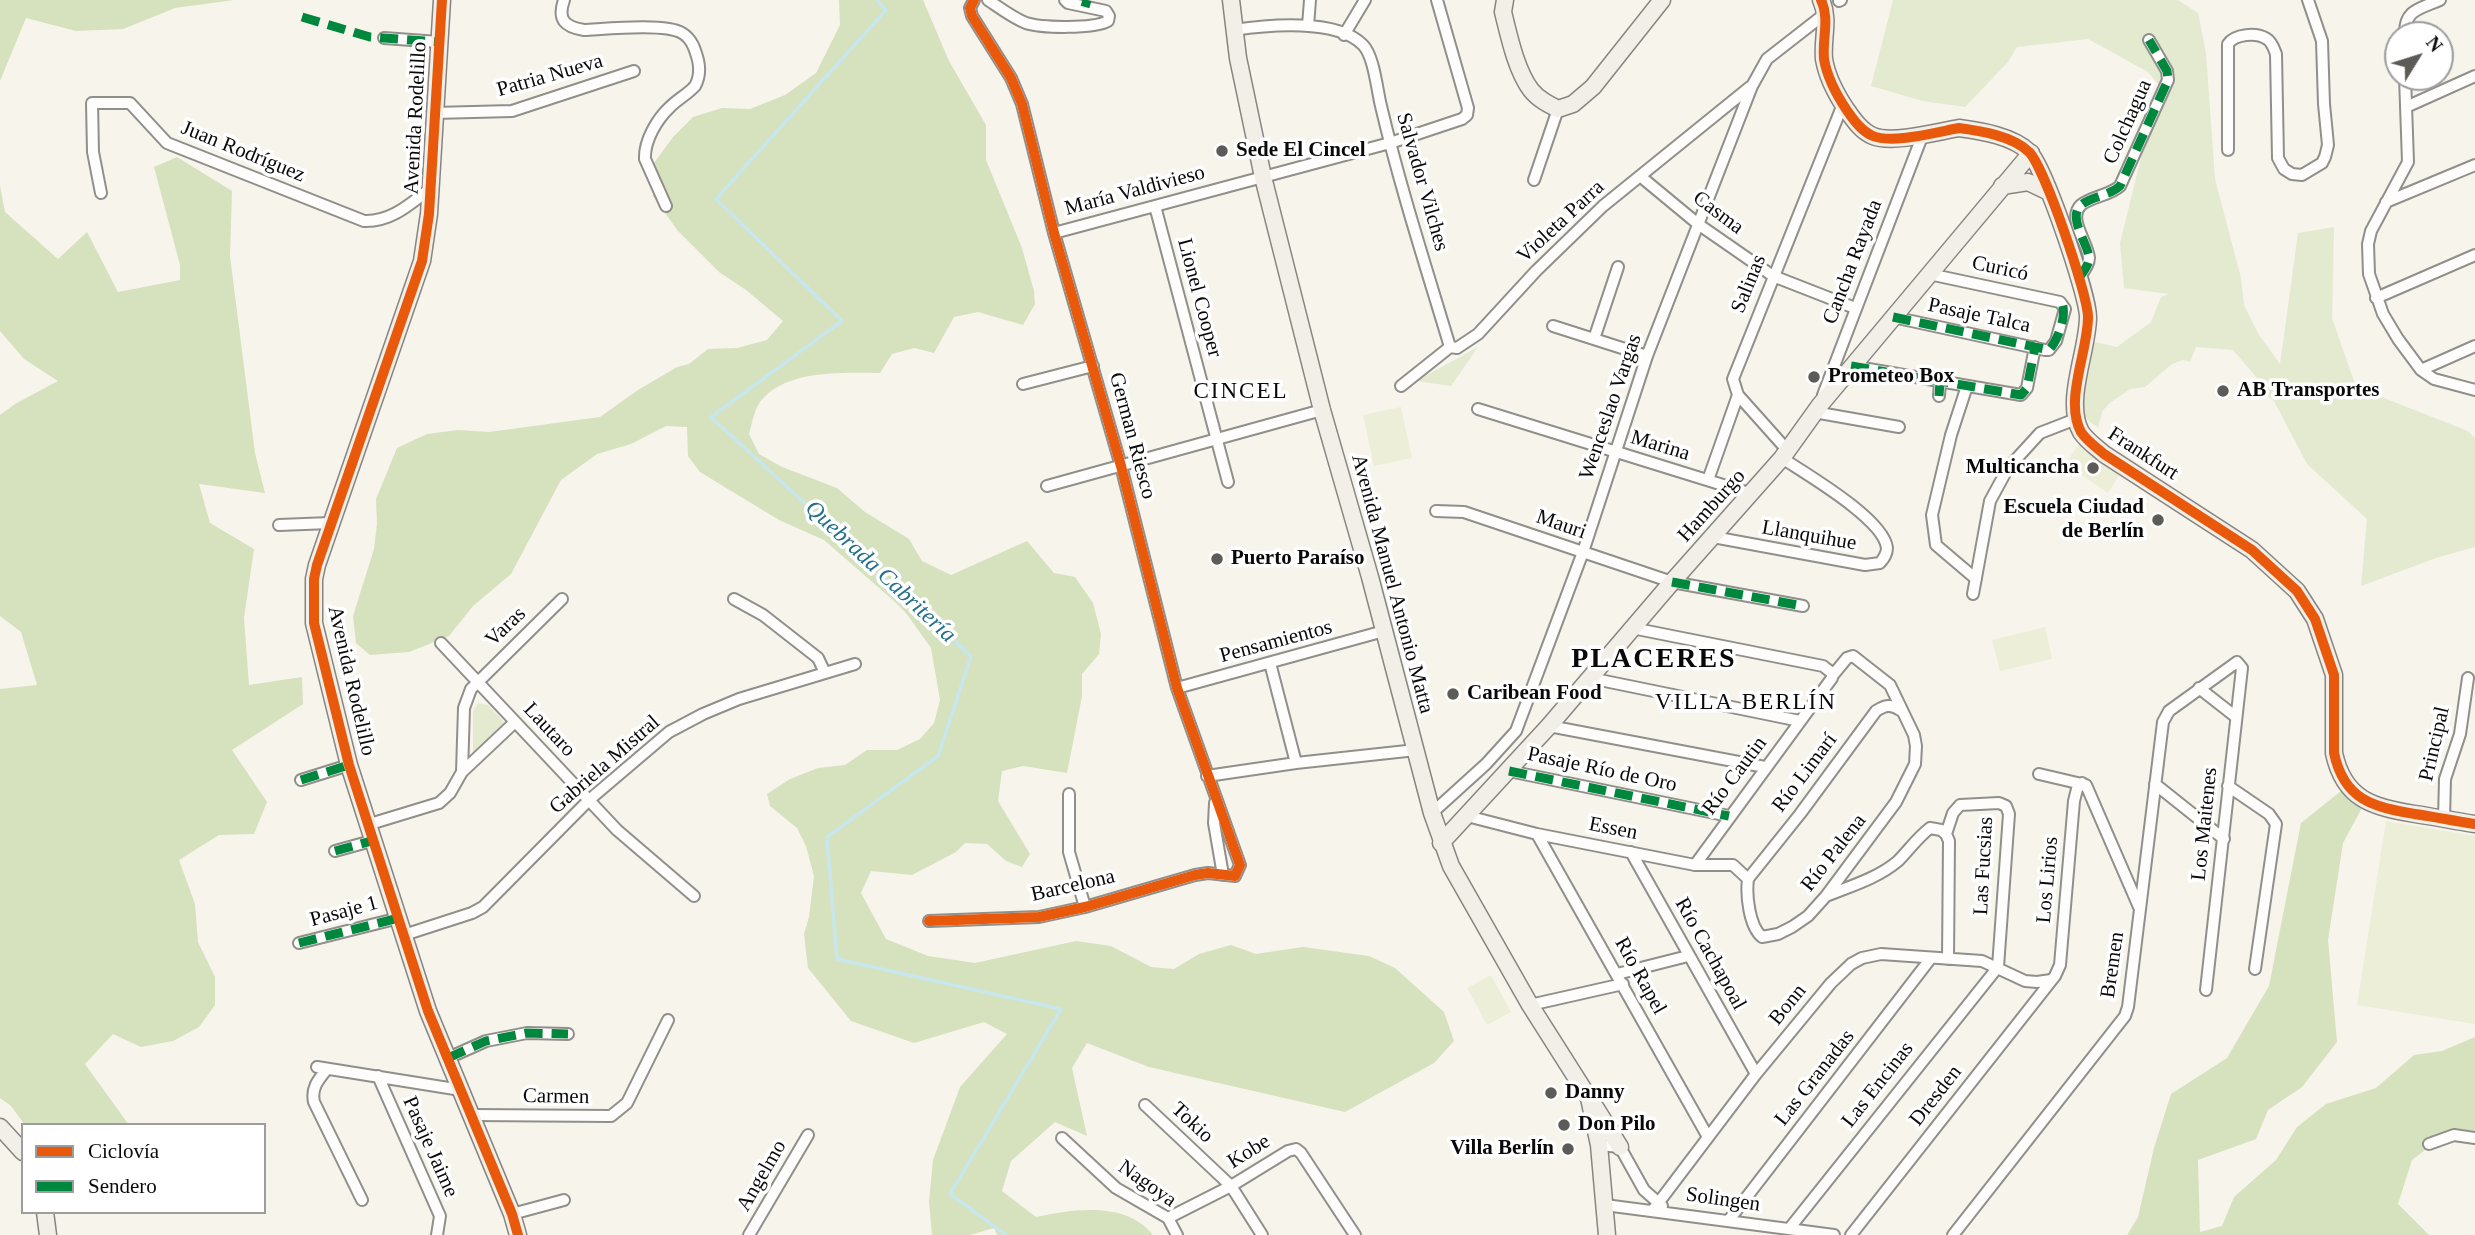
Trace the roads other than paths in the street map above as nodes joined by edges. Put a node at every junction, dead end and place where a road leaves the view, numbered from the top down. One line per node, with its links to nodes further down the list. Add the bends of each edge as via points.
1 (442, 0): 21 (street, Avenida Rodelillo)
2 (564, 0): 43 (street, via 561,17 572,28 667,28 682,33 694,47 698,80 662,116 645,152)
3 (974, 0): 46 (street, German Riesco, via 972,16 1018,91)
4 (988, 0): 5 (street, via 1037,26 1093,26 1108,21 1106,11)
5 (1065, 0)
6 (1231, 0): 17 (street, Avenida Manuel Antonio Matta)
7 (1310, 0): 16 (street)
8 (1365, 0): 18 (street)
9 (1437, 0): 31 (street, María Valdivieso, via 1467,115)
10 (1505, 0): 28 (street, via 1503,12 1526,82 1543,101)
11 (1662, 0): 28 (street, via 1593,87 1573,104)
12 (2308, 0): 32 (street, via 2322,41 2328,136 2325,157 2302,175 2292,174 2280,164 2276,54 2266,38 2256,35 2238,36 2228,44)
13 (2440, 0): 15 (street, via 2410,14)
14 (1832, 3): 24 (street, Wenceslao Vargas, via 1768,59); 26 (street, via 1824,47 1826,70)
15 (2406, 21)
16 (1308, 26): 17 (street); 18 (street)
17 (1234, 30): 36 (street, Avenida Manuel Antonio Matta)
18 (1346, 35): 31 (street, Salvador Vilches, via 1367,51)
19 (384, 38): 21 (street)
20 (2149, 40): 51 (street, Colchagua, via 2168,80 2120,186 2082,204 2077,211 2089,257)
21 (439, 43): 29 (street, Avenida Rodelillo)
22 (634, 71): 29 (street, Patria Nueva, via 512,111)
23 (2475, 76): 27 (street)
24 (1752, 86): 35 (street, Violeta Parra); 45 (street, Wenceslao Vargas)
25 (2405, 91): 27 (street)
26 (1843, 104): 30 (street, via 1855,122 1874,136 1888,139); 50 (street, Salinas)
27 (2406, 107): 42 (street, via 2408,162)
28 (1558, 109): 37 (street)
29 (434, 113): 39 (street, Avenida Rodelillo)
30 (1923, 134): 33 (street, via 1971,130 2008,140); 54 (street, Cancha Rayada)
31 (1390, 143): 36 (street, María Valdivieso); 59 (street, Salvador Vilches)
32 (2228, 150)
33 (2031, 153): 38 (street, Hamburgo); 40 (street)
34 (2475, 166): 42 (street)
35 (1640, 176): 45 (street, Casma); 59 (street, Violeta Parra, via 1536,271 1478,334 1464,345)
36 (1264, 177): 44 (street, María Valdivieso); 74 (street, Avenida Manuel Antonio Matta)
37 (1534, 180)
38 (2002, 186): 40 (street, via 2028,182); 49 (street, Hamburgo)
39 (431, 188): 41 (street, Juan Rodríguez, via 390,217 365,221 167,143 130,103 92,103 93,152); 86 (street, Avenida Rodelillo, via 422,261)
40 (2049, 192): 51 (street)
41 (101, 193)
42 (2386, 202): 52 (street, via 2368,244)
43 (666, 206)
44 (1155, 206): 46 (street, María Valdivieso); 77 (street, Lionel Cooper)
45 (1698, 224): 50 (street, Casma); 61 (street, Wenceslao Vargas)
46 (1054, 233): 62 (street, German Riesco)
47 (2475, 255): 52 (street)
48 (1618, 267): 57 (street)
49 (1929, 274): 53 (street, Curicó); 55 (street, Hamburgo)
50 (1773, 276): 54 (street, Casma); 70 (street, Salinas, via 1733,379)
51 (2079, 278): 75 (street, via 2088,316 2074,397)
52 (2376, 298): 64 (street)
53 (2062, 303): 60 (street, Pasaje Talca, via 2065,309 2053,346 2049,350)
54 (1855, 308): 72 (street, Cancha Rayada)
55 (1892, 317): 60 (street, Pasaje Talca); 63 (street, Hamburgo)
56 (1553, 326): 57 (street)
57 (1594, 339): 61 (street)
58 (2475, 346): 64 (street)
59 (1450, 347): 67 (street, Violeta Parra)
60 (2035, 347): 68 (street, via 2024,394)
61 (1647, 356): 78 (street, Wenceslao Vargas)
62 (1093, 366): 66 (street); 80 (street, German Riesco)
63 (1851, 366): 65 (street); 72 (street, Hamburgo)
64 (2421, 370): 69 (street, via 2434,379)
65 (1940, 382): 68 (street); 71 (street)
66 (1023, 384)
67 (1401, 386)
68 (1967, 386): 90 (street, via 1932,524 1936,545)
69 (2475, 390)
70 (1738, 395): 79 (street); 81 (street, Salinas)
71 (1939, 396)
72 (1817, 408): 76 (street); 79 (street, Hamburgo)
73 (1478, 409): 78 (street, Marina)
74 (1322, 410): 77 (street); 97 (street, Avenida Manuel Antonio Matta)
75 (2076, 419): 90 (street, via 2040,433 2008,468 1990,501); 131 (street, Frankfurt, via 2088,441 2104,454 2252,550 2297,591 2315,619 2334,675 2334,753 2342,777 2356,795 2378,807)
76 (1899, 427)
77 (1217, 439): 80 (street); 82 (street, Lionel Cooper)
78 (1616, 452): 81 (street, Marina); 89 (street, Wenceslao Vargas)
79 (1785, 455): 84 (street, Hamburgo); 88 (street, Llanquihue, via 1848,501 1879,531 1887,546 1880,563 1865,565)
80 (1121, 466): 83 (street); 106 (street, German Riesco)
81 (1708, 480): 84 (street, Marina)
82 (1228, 482)
83 (1047, 486)
84 (1752, 494): 88 (street, Hamburgo)
85 (1436, 511): 89 (street, Mauri, via 1464,512)
86 (330, 523): 87 (street); 115 (street, Avenida Rodelillo, via 314,579 314,623)
87 (279, 525)
88 (1713, 537): 91 (street, Hamburgo)
89 (1583, 552): 91 (street, Mauri); 128 (street, Wenceslao Vargas, via 1516,731)
90 (1976, 579): 92 (street)
91 (1672, 582): 95 (street, Mauri); 96 (street, Hamburgo)
92 (1973, 594)
93 (562, 599): 105 (street, Varas)
94 (734, 599): 101 (street, via 763,615 818,658)
95 (1803, 607)
96 (1632, 628): 102 (street, via 1823,666); 103 (street, Hamburgo)
97 (1384, 631): 99 (street, Pensamientos); 113 (street, Avenida Manuel Antonio Matta)
98 (441, 643): 105 (street, Lautaro)
99 (1270, 663): 106 (street, Pensamientos); 114 (street)
100 (855, 664): 101 (street, Gabriela Mistral)
101 (825, 673): 126 (street, Gabriela Mistral, via 739,699 680,726)
102 (1833, 677): 108 (street, Río Palena, via 1853,656 1886,680); 110 (street, Río Cautin)
103 (1590, 678): 110 (street); 112 (street, Hamburgo)
104 (2468, 678): 131 (street, Principal, via 2460,734 2445,779)
105 (477, 682): 111 (street, Lautaro); 118 (street, via 464,708)
106 (1177, 688): 120 (street, German Riesco)
107 (2199, 688): 109 (street); 109 (street, Los Maitenes, via 2240,663); 123 (street, via 2169,711 2163,722)
108 (1900, 710): 142 (street, Río Limarí, via 1889,705 1876,711); 144 (street, Río Palena, via 1914,734 1914,765 1896,803)
109 (2236, 717): 124 (street, Los Maitenes)
110 (1800, 721): 116 (street, Río Cautin)
111 (515, 722): 118 (street); 126 (street, Lautaro)
112 (1549, 726): 116 (street); 117 (street, Hamburgo)
113 (1416, 750): 114 (street); 128 (street, Avenida Manuel Antonio Matta)
114 (1296, 763): 120 (street)
115 (349, 765): 121 (street); 133 (street, Avenida Rodelillo)
116 (1765, 767): 130 (street, Río Cautin)
117 (1509, 771): 129 (street, Hamburgo); 130 (street, Pasaje Río de Oro)
118 (462, 772): 133 (street, via 439,803)
119 (2039, 774): 122 (street)
120 (1207, 776): 127 (street, German Riesco)
121 (302, 780)
122 (2082, 783): 146 (street, Bremen); 158 (street, Los Lirios, via 2074,801 2060,965)
123 (2155, 785): 136 (street); 146 (street)
124 (2228, 786): 136 (street, Los Maitenes); 155 (street, via 2276,824)
125 (1069, 794): 145 (street, via 1069,852)
126 (589, 800): 143 (street, Lautaro); 149 (street, Gabriela Mistral, via 483,907)
127 (1215, 800): 141 (street, German Riesco, via 1214,824); 141 (street, German Riesco, via 1240,865 1235,876)
128 (1432, 813): 137 (street, Avenida Manuel Antonio Matta)
129 (1467, 816): 134 (street, Essen); 137 (street, Hamburgo)
130 (1729, 816): 140 (street, Río Cautin)
131 (2444, 819): 132 (street, Frankfurt)
132 (2475, 824)
133 (372, 832): 138 (street); 147 (street, Avenida Rodelillo)
134 (1537, 834): 139 (street, Essen); 157 (street, Río Rapel)
135 (1946, 834): 144 (street, via 1930,828 1888,867); 153 (street); 154 (street, Las Fucsias, via 1952,813 1960,805 2006,806)
136 (2224, 839): 159 (street, Los Maitenes)
137 (1441, 843): 161 (street, Avenida Manuel Antonio Matta)
138 (335, 851)
139 (1631, 852): 140 (street, Essen); 151 (street, Río Cachapoal)
140 (1695, 864): 142 (street, Essen, via 1733,865)
141 (1223, 874): 145 (street, Barcelona, via 1195,875)
142 (1748, 879): 144 (street, Río Palena, via 1755,928 1762,937 1792,927)
143 (694, 896)
144 (1826, 896)
145 (1085, 906): 148 (street, Barcelona, via 1039,916)
146 (2140, 910): 202 (street, Bremen, via 2125,1016)
147 (399, 918): 149 (street, Avenida Rodelillo); 150 (street, Pasaje 1)
148 (929, 921)
149 (404, 934): 164 (street, Avenida Rodelillo)
150 (299, 943)
151 (1688, 956): 157 (street); 165 (street, Río Cachapoal)
152 (1931, 958): 153 (street, Bonn); 165 (street, Bonn, via 1881,954 1851,964); 190 (street, Las Granadas)
153 (1948, 959): 154 (street, Bonn)
154 (1998, 967): 156 (street, Bonn); 191 (street, Las Encinas)
155 (2255, 969)
156 (2008, 974): 158 (street, Bonn, via 2037,982); 160 (street, Bonn)
157 (1620, 979): 161 (street); 173 (street, Río Rapel)
158 (2051, 980): 160 (street, Dresden)
159 (2206, 990)
160 (2039, 998): 201 (street, Dresden)
161 (1530, 1005): 168 (street, Avenida Manuel Antonio Matta)
162 (668, 1020): 170 (street, Carmen, via 627,1103 611,1116)
163 (568, 1034): 164 (street, via 506,1037)
164 (448, 1058): 167 (street, Avenida Rodelillo)
165 (1756, 1074): 173 (street, Bonn)
166 (378, 1076): 167 (street); 182 (street, via 322,1068 312,1093); 193 (street, Pasaje Jaime, via 440,1216)
167 (461, 1090): 170 (street, Avenida Rodelillo)
168 (1589, 1098): 177 (street, Avenida Manuel Antonio Matta); 178 (street)
169 (1145, 1105): 180 (street, Tokio)
170 (471, 1115): 188 (street, Avenida Rodelillo)
171 (0, 1127): 179 (street)
172 (808, 1135): 195 (street, Angelmo)
173 (1707, 1136): 185 (street, Bonn)
174 (1062, 1138): 189 (street, Nagoya, via 1116,1188)
175 (2475, 1139): 176 (street, via 2454,1135)
176 (2429, 1144)
177 (1599, 1145): 178 (street); 184 (street, Avenida Manuel Antonio Matta)
178 (1620, 1147): 181 (street)
179 (21, 1150)
180 (1231, 1186): 189 (street, Kobe); 197 (street, Tokio); 198 (street, Kobe, via 1296,1149)
181 (1644, 1190): 185 (street); 186 (street, via 1640,1201)
182 (362, 1200)
183 (564, 1200): 188 (street)
184 (1605, 1205): 186 (street, Solingen); 199 (street, Avenida Manuel Antonio Matta)
185 (1656, 1206): 186 (street, Solingen); 190 (street, Solingen)
186 (1630, 1207)
187 (45, 1214): 192 (street)
188 (512, 1214): 194 (street, Avenida Rodelillo)
189 (1168, 1218): 196 (street, Nagoya)
190 (1729, 1220): 191 (street, Solingen)
191 (1789, 1229): 200 (street, Solingen)
192 (48, 1235)
193 (437, 1235)
194 (518, 1235)
195 (750, 1235)
196 (1177, 1235)
197 (1262, 1235)
198 (1354, 1235)
199 (1606, 1235)
200 (1834, 1235)
201 (1851, 1235)
202 (1953, 1235)

